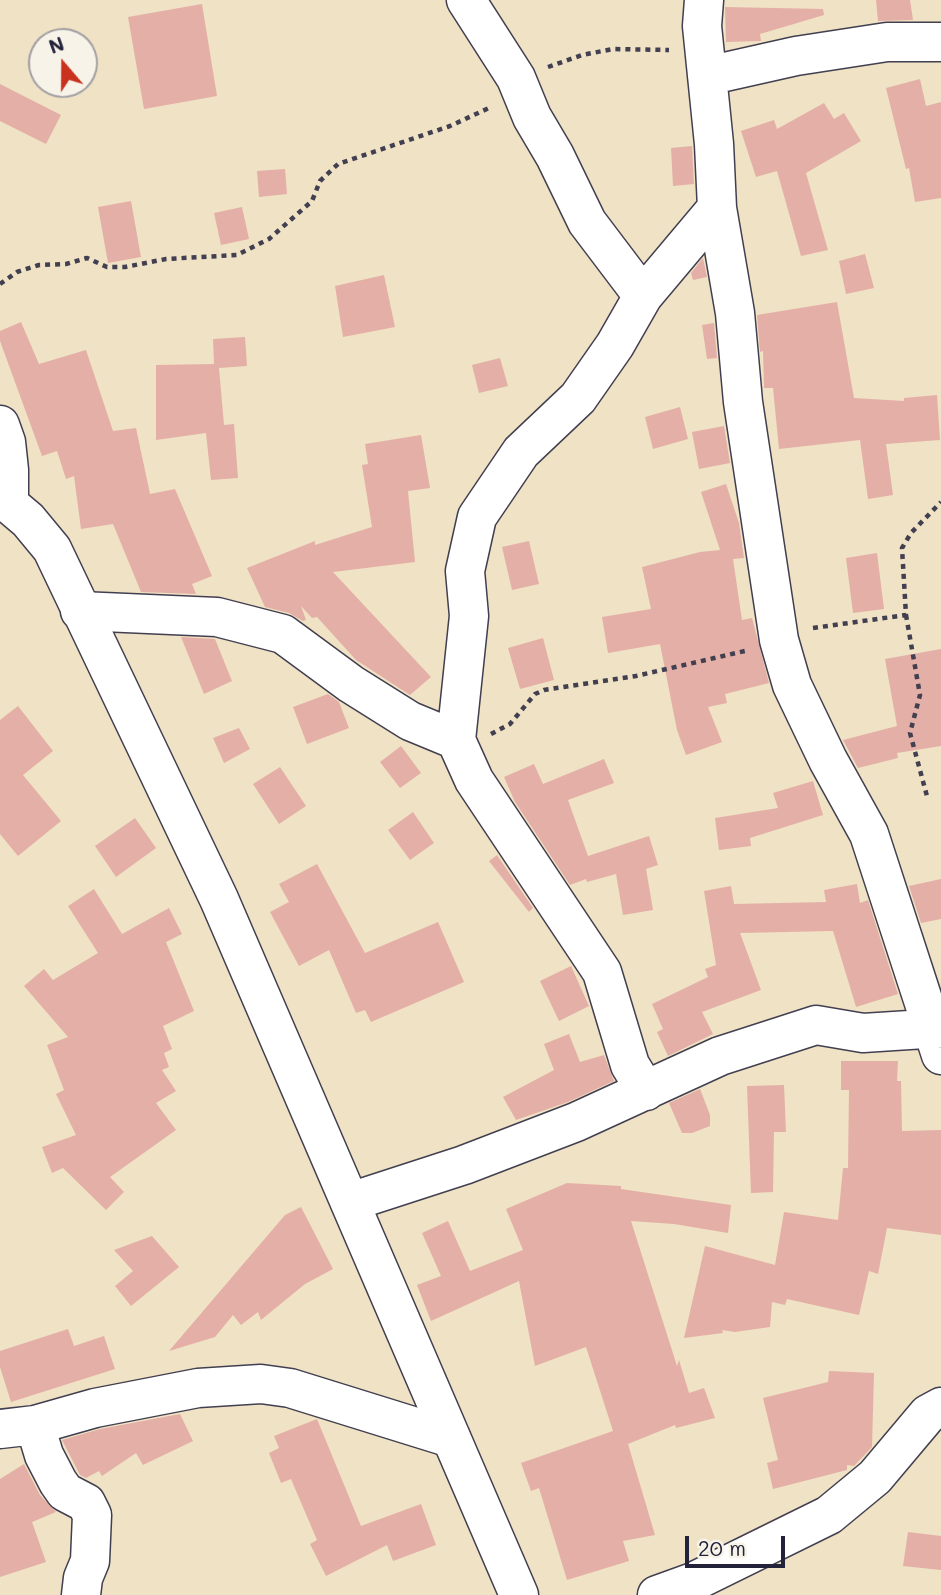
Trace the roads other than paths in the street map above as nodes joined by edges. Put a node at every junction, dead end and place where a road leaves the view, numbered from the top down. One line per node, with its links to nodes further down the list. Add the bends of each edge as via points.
1 (466, 0): 6 (street, via 516,78 587,222)
2 (704, 0): 4 (street)
3 (941, 42): 4 (street, via 887,42)
4 (706, 65): 5 (street)
5 (717, 208): 6 (street); 11 (street, via 779,640 792,685 869,834)
6 (643, 296): 10 (street, via 578,398 521,452 477,517 465,571 470,617)
7 (0, 425): 8 (street, via 9,470)
8 (4, 503): 9 (street, via 28,520 52,548)
9 (80, 611): 10 (street, via 217,617 283,634 410,721); 13 (street, via 219,899)
10 (456, 740): 12 (street, via 474,780 602,972 630,1065)
11 (938, 1037): 12 (street, via 816,1025 720,1056)
12 (646, 1091): 13 (street, via 464,1165)
13 (350, 1202): 16 (street)
14 (941, 1407): 19 (street, via 928,1414 876,1478 829,1515 694,1582)
15 (18, 1427): 16 (street, via 198,1388 261,1384 290,1388); 17 (street, via 44,1455 65,1492 86,1503 92,1515 90,1561)
16 (452, 1438): 18 (street)
17 (81, 1595)
18 (519, 1595)
19 (657, 1595)

